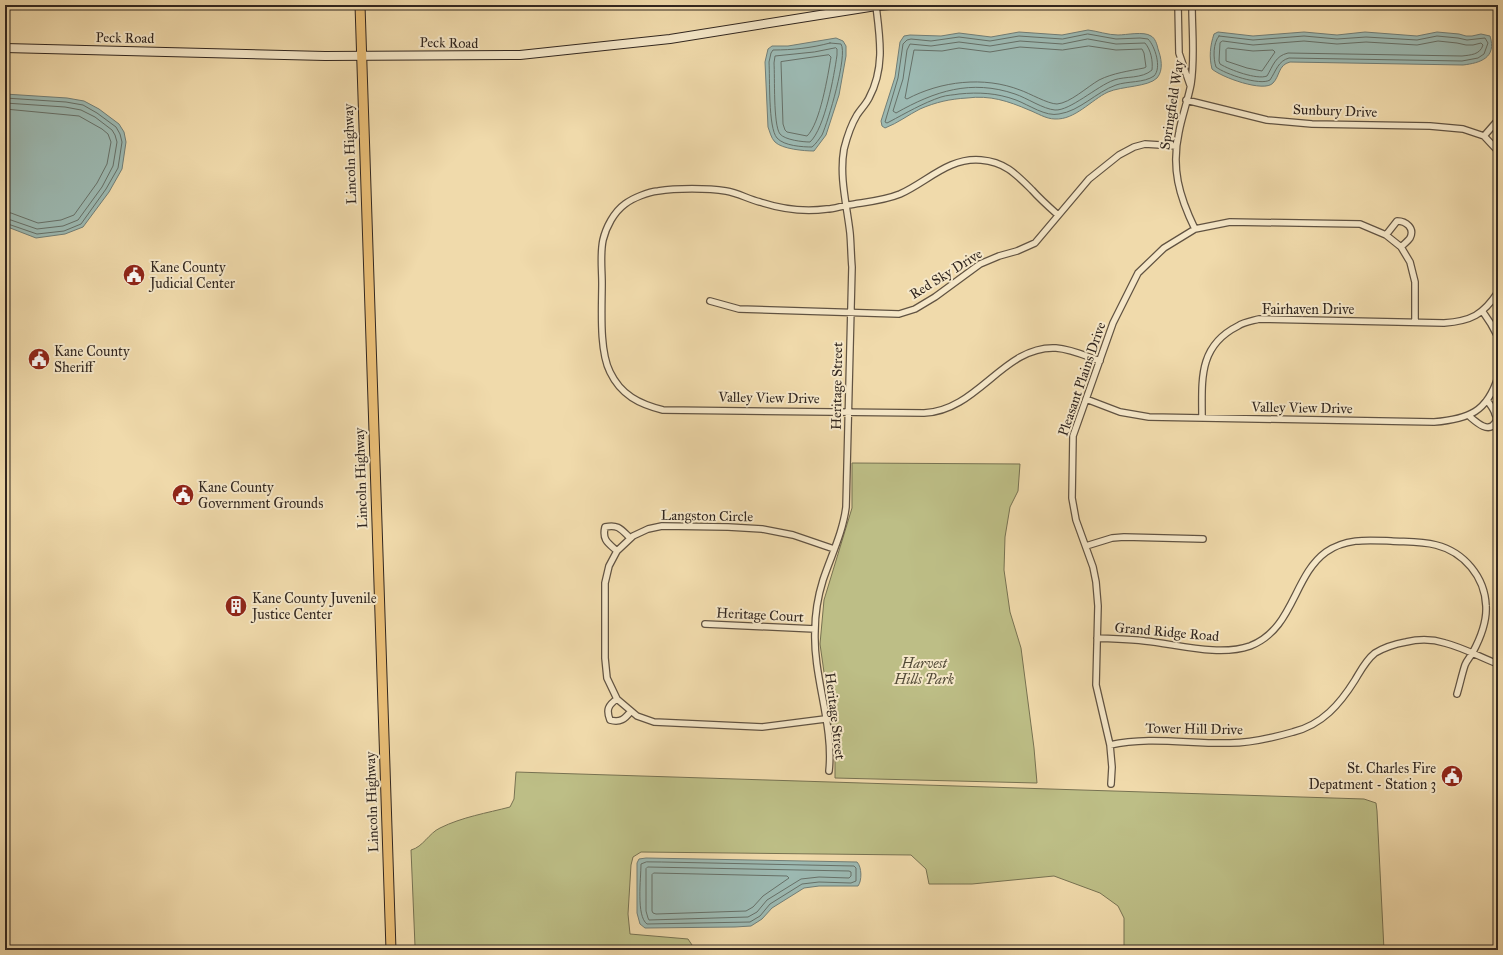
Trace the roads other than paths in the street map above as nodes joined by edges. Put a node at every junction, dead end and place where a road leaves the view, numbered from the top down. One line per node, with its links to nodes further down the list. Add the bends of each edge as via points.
1 (360, 5): 7 (main road, Lincoln Highway)
2 (890, 5): 5 (street, Peck Road)
3 (1178, 5): 8 (street, via 1179,53)
4 (1192, 5): 8 (street, Springfield Way)
5 (876, 6): 7 (street, Peck Road, via 670,39 539,54); 14 (street, Heritage Street, via 881,47 880,64 869,99 856,116 844,149)
6 (5, 48): 7 (street, Peck Road)
7 (361, 54): 49 (main road, Lincoln Highway)
8 (1190, 86): 9 (street, Springfield Way)
9 (1186, 100): 11 (street, Sunbury Drive, via 1267,120 1312,124 1430,126 1463,129); 12 (street, Springfield Way)
10 (1498, 120): 11 (street)
11 (1484, 136): 13 (street, Sunbury Drive)
12 (1176, 146): 15 (street, Red Sky Drive, via 1145,144 1119,155 1089,179); 16 (street, Springfield Way, via 1177,182)
13 (1498, 150)
14 (846, 205): 15 (street, Valley View Drive, via 901,194 953,164 980,160 996,163 1011,170); 22 (street, Heritage Street, via 852,267); 29 (street, Valley View Drive, via 828,209 778,208 742,195 709,189 656,191 640,196 616,212 606,232 602,247 602,290 606,363 619,386 644,405 663,410)
15 (1058, 215): 22 (street, Red Sky Drive, via 1035,243 980,264 935,298 914,309 899,314)
16 (1195, 229): 17 (street, Pleasant Plains Drive, via 1230,222 1354,223); 25 (street, Pleasant Plains Drive, via 1164,248 1138,273 1113,323)
17 (1386, 235): 18 (street, Pleasant Plains Drive); 18 (street, via 1397,221 1408,224 1411,234)
18 (1401, 247): 23 (street, Pleasant Plains Drive, via 1410,262 1415,282)
19 (1498, 292): 21 (street)
20 (710, 301): 22 (street, Red Sky Drive, via 739,309)
21 (1483, 312): 23 (street, Fairhaven Drive, via 1461,322); 24 (street)
22 (851, 313): 29 (street, Heritage Street)
23 (1415, 322): 31 (street, Fairhaven Drive, via 1259,320 1239,325 1214,345 1207,358 1202,374)
24 (1498, 337)
25 (1100, 361): 27 (street, Pleasant Plains Drive); 29 (street, Valley View Drive, via 1068,350 1042,349 1019,357 967,397 944,410 924,413)
26 (1498, 377): 28 (street, Valley View Drive)
27 (1086, 399): 31 (street, Valley View Drive, via 1135,415); 34 (street, Pleasant Plains Drive, via 1072,436 1071,482 1074,509)
28 (1487, 400): 30 (street, Valley View Drive); 30 (street, via 1496,415 1492,426 1478,424)
29 (849, 411): 35 (street, Heritage Street, via 846,507)
30 (1469, 416): 31 (street, Valley View Drive, via 1452,421 1434,422)
31 (1202, 418)
32 (630, 538): 35 (street, Langston Circle, via 648,529 662,526 728,526 793,535); 36 (street, Langston Circle); 36 (street, via 621,528 613,525 605,527 605,541)
33 (1202, 539): 34 (street, via 1124,537)
34 (1086, 546): 39 (street, Pleasant Plains Drive, via 1097,589)
35 (834, 549): 38 (street, Heritage Street, via 820,590)
36 (617, 551): 43 (street, Langston Circle, via 604,583 604,658 607,678)
37 (705, 624): 38 (street, Heritage Court)
38 (815, 630): 45 (street, Heritage Street)
39 (1097, 638): 40 (street, Grand Ridge Road, via 1140,640 1216,650 1238,649 1251,645 1278,626 1313,564 1325,552 1344,544 1371,540 1435,545 1452,551 1469,564 1481,583 1486,605 1483,631); 46 (street, Pleasant Plains Drive, via 1096,685)
40 (1473, 652): 41 (street, Tower Hill Drive); 42 (street, Grand Ridge Road, via 1466,664); 46 (street, Tower Hill Drive, via 1430,640 1413,640 1386,647 1369,659 1345,696 1329,714 1314,724 1293,732 1232,743 1139,740)
41 (1498, 664)
42 (1457, 694)
43 (617, 699): 44 (street, Langston Circle); 44 (street, via 607,708 610,720 622,720)
44 (631, 711): 45 (street, Langston Circle, via 654,722 689,724 762,727)
45 (825, 719): 47 (street, Heritage Street, via 830,751)
46 (1110, 745): 48 (street, Pleasant Plains Drive)
47 (829, 771)
48 (1112, 784)
49 (391, 950)

